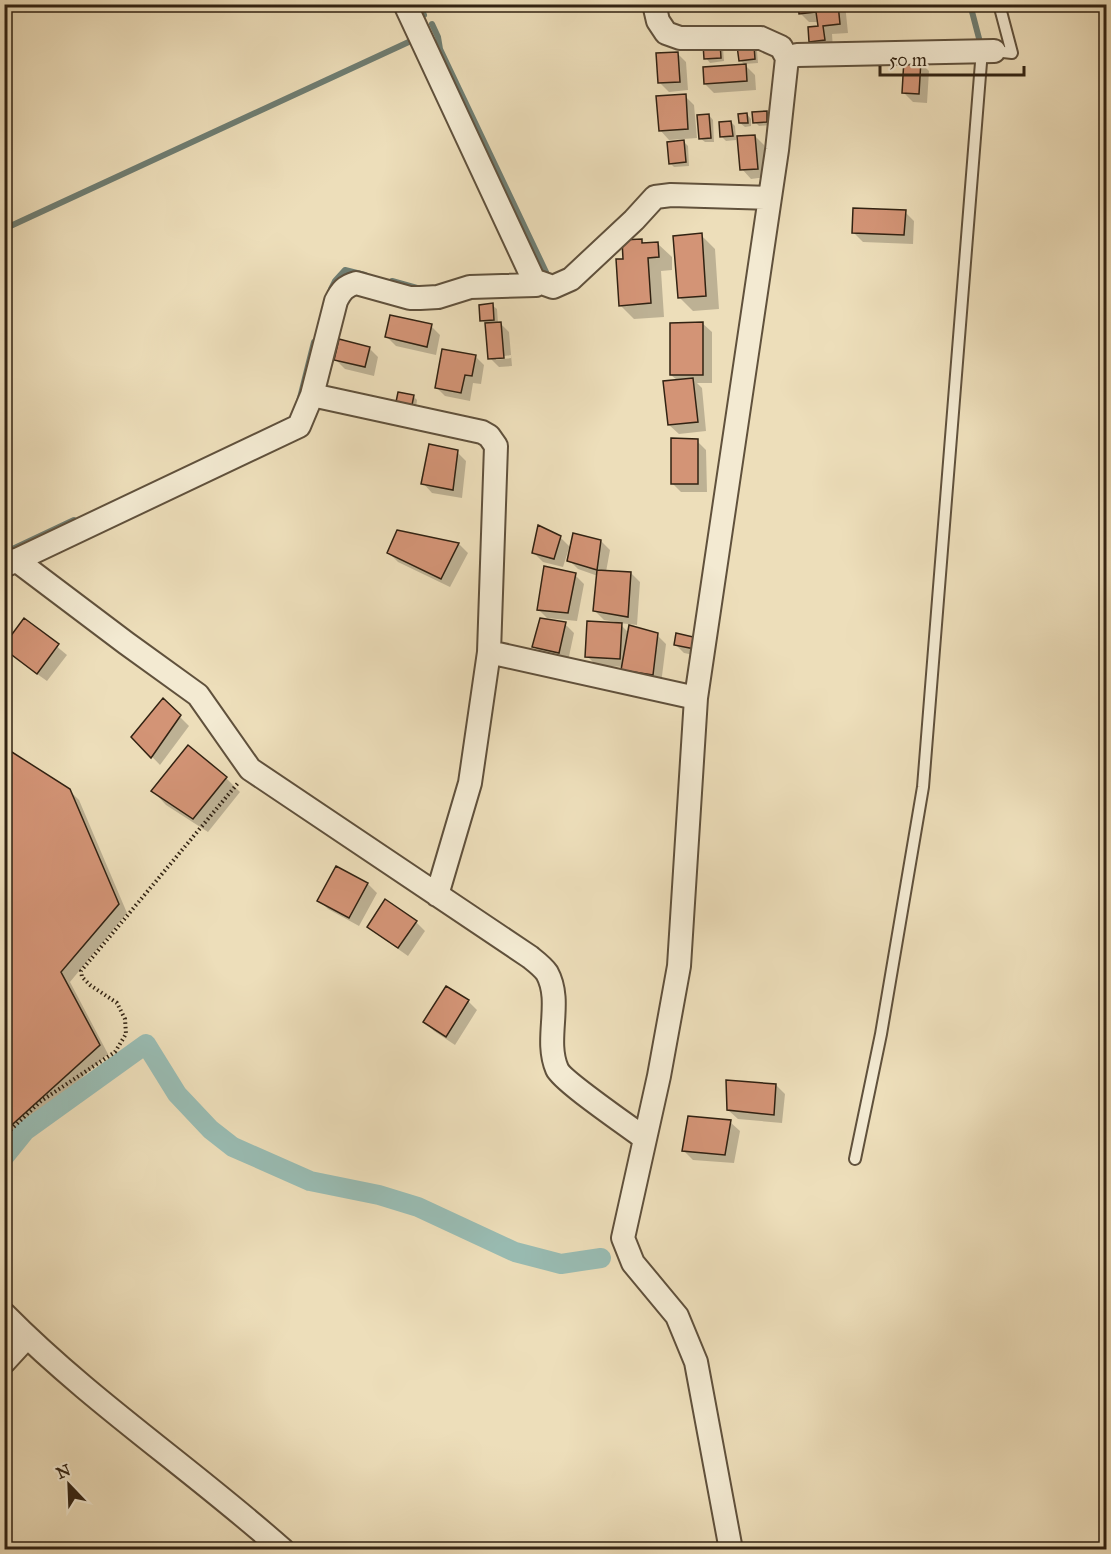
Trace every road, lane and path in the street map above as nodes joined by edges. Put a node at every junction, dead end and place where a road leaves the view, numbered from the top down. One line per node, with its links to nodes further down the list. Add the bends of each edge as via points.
1 (405, 4): 7 (street)
2 (654, 4): 5 (street, via 666,33 680,38 761,38 781,47)
3 (999, 4): 4 (lane, via 1012,53)
4 (988, 50): 5 (street); 16 (lane, via 923,787 881,1034)
5 (787, 58): 6 (street)
6 (769, 198): 7 (street, via 655,197 572,279 554,288 539,282); 11 (street)
7 (536, 285): 8 (street, via 470,287 438,297 410,298 356,283 348,285 336,301)
8 (312, 395): 9 (street, via 299,426 290,432); 10 (street, via 482,432 496,446)
9 (10, 563): 12 (street, via 198,695)
10 (489, 652): 11 (street); 13 (street, via 470,783)
11 (696, 698): 15 (street, via 679,966)
12 (250, 769): 13 (street); 14 (path, via 81,971 90,985 117,1003 125,1019 126,1034 115,1052 41,1101)
13 (437, 894): 15 (street, via 546,971 553,992 557,1071)
14 (4, 1136)
15 (644, 1138): 21 (street, via 622,1238 633,1263 677,1316 696,1362)
16 (855, 1159)
17 (4, 1314): 18 (street)
18 (27, 1337): 19 (street); 20 (street)
19 (4, 1362)
20 (283, 1550)
21 (731, 1550)

